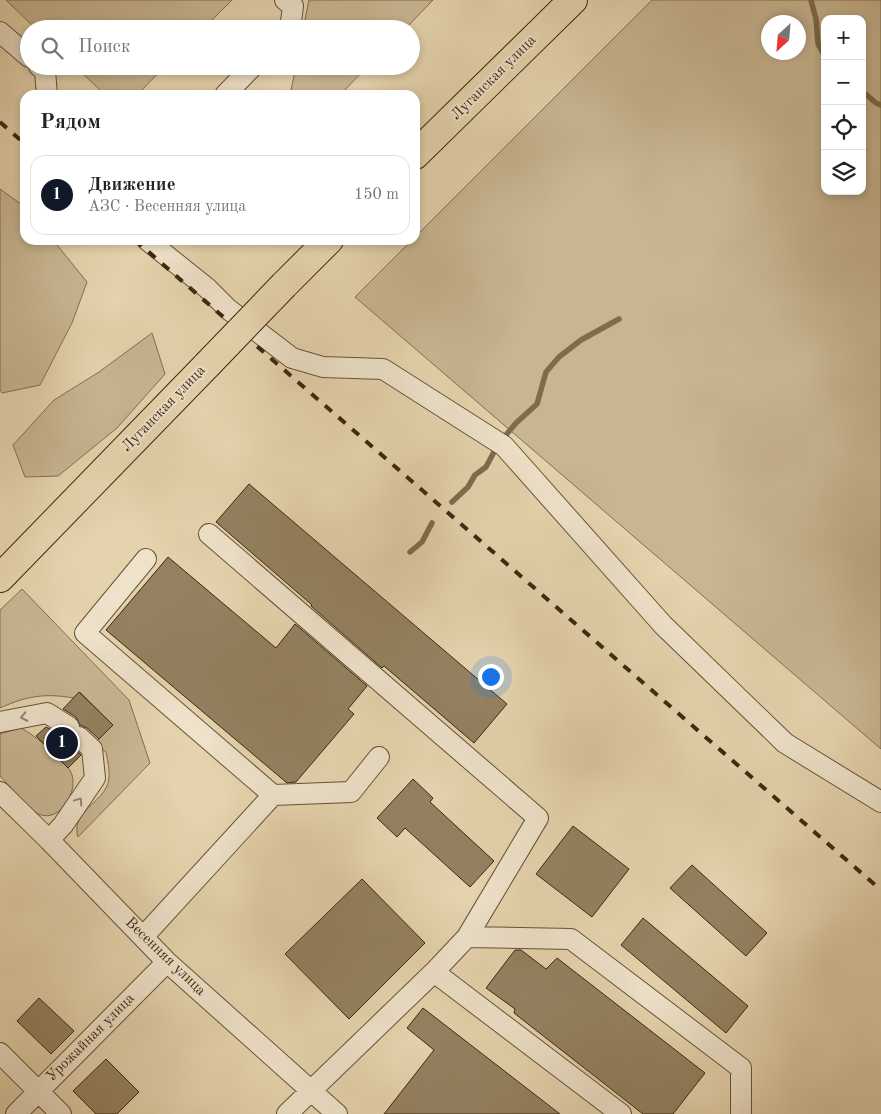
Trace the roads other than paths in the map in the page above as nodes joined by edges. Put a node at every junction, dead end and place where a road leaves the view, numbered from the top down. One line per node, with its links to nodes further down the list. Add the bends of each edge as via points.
1 (285, 0): 3 (street, via 293,6)
2 (572, 0): 10 (highway, Луганская улица)
3 (292, 20)
4 (0, 32): 5 (street)
5 (20, 49)
6 (45, 75): 8 (street)
7 (244, 75): 9 (street)
8 (46, 90)
9 (229, 90)
10 (420, 151)
11 (153, 245): 20 (street, via 292,358 323,367 384,369 504,446 663,625 784,743)
12 (324, 245): 15 (highway, Луганская улица, bridge)
13 (209, 534): 23 (street, via 538,818)
14 (146, 559): 19 (street, via 85,633)
15 (0, 578)
16 (0, 722): 21 (street, one-way to 16, via 64,825 95,778 92,750 47,712)
17 (379, 758): 19 (street, via 351,792)
18 (0, 792): 21 (street, Весенняя улица)
19 (273, 795): 22 (street)
20 (881, 802)
21 (49, 840): 22 (street, Весенняя улица)
22 (143, 937): 24 (street, Весенняя улица)
23 (467, 937): 25 (street); 34 (street, via 572,939 741,1068)
24 (167, 962): 27 (street, Урожайная улица); 28 (street, Весенняя улица)
25 (434, 972): 28 (street); 33 (street)
26 (0, 1053): 27 (street)
27 (39, 1090): 29 (street, Урожайная улица); 30 (street)
28 (311, 1092): 31 (street); 32 (street, Весенняя улица)
29 (16, 1114)
30 (61, 1114)
31 (287, 1114)
32 (337, 1114)
33 (620, 1114)
34 (741, 1114)

